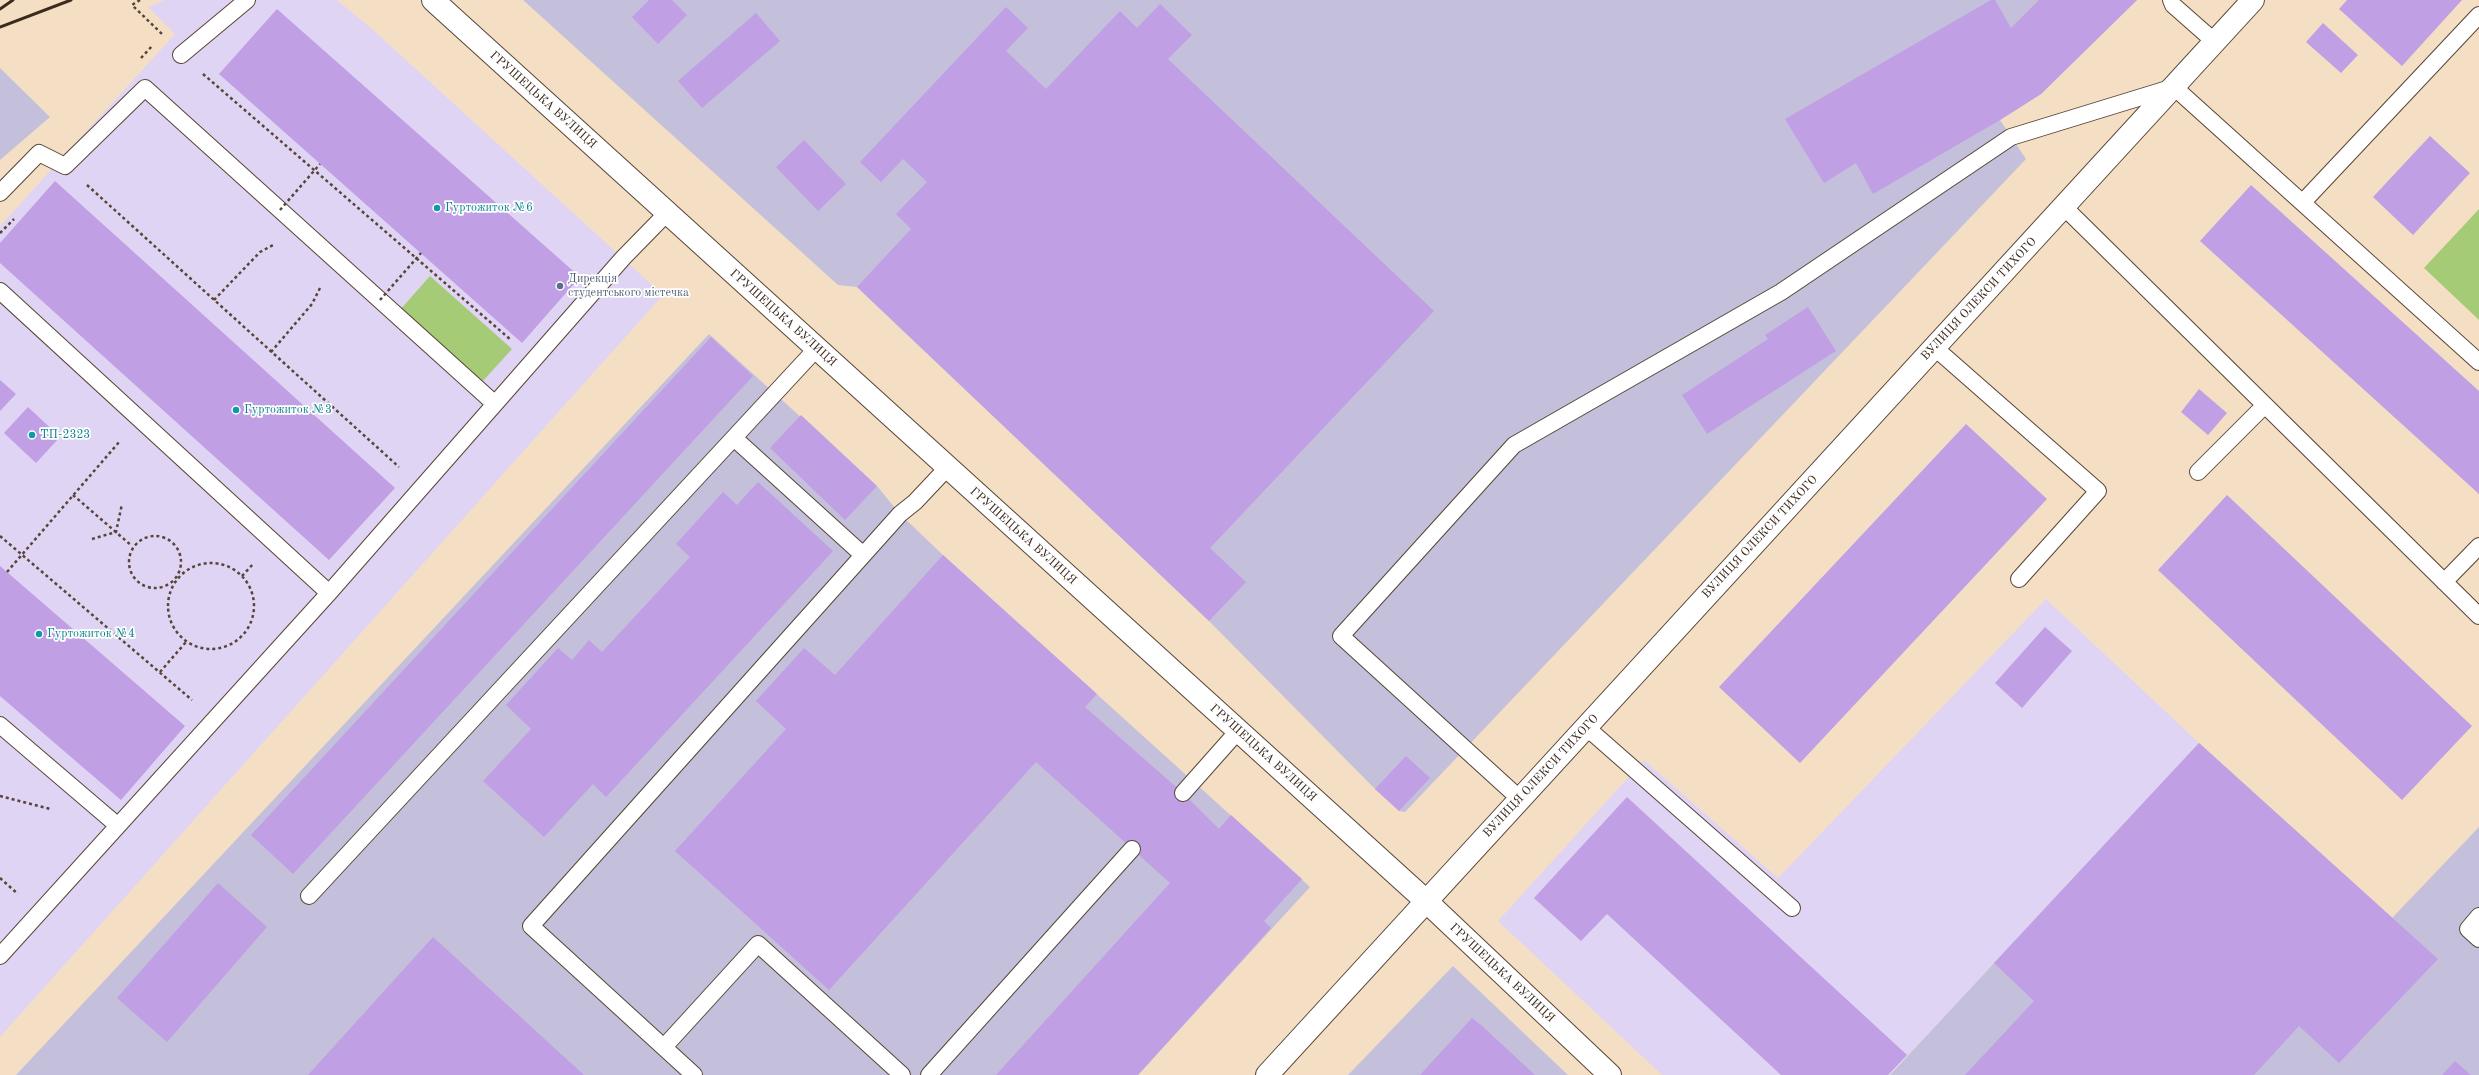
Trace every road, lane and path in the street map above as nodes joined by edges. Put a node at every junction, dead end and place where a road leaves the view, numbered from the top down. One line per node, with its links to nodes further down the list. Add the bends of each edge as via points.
1 (247, 0): 7 (lane)
2 (433, 0): 15 (street, ГРУШЕЦЬКА ВУЛИЦЯ)
3 (2171, 0): 6 (lane, via 2173,5)
4 (2254, 0): 6 (street, ВУЛИЦЯ ОЛЕКСИ ТИХОГО)
5 (2479, 15): 12 (lane)
6 (2215, 42): 8 (street, ВУЛИЦЯ ОЛЕКСИ ТИХОГО)
7 (181, 55): 22 (path)
8 (2174, 87): 12 (lane); 13 (street, ВУЛИЦЯ ОЛЕКСИ ТИХОГО); 56 (lane, via 2011,137 1781,292 1514,445 1341,636)
9 (320, 164): 14 (path, bridge)
10 (65, 166): 11 (lane, via 39,153); 14 (lane, via 146,88); 20 (path)
11 (0, 194)
12 (2303, 202): 26 (lane)
13 (2064, 206): 24 (street, ВУЛИЦЯ ОЛЕКСИ ТИХОГО); 28 (lane)
14 (280, 210): 16 (lane)
15 (667, 213): 23 (street, ГРУШЕЦЬКА ВУЛИЦЯ); 27 (lane, via 623,258)
16 (301, 229): 18 (lane); 20 (path, via 260,252)
17 (421, 253): 21 (path, bridge)
18 (334, 259): 21 (lane); 25 (path, via 312,304)
19 (0, 291): 29 (lane)
20 (214, 300): 25 (path)
21 (380, 300): 27 (lane)
22 (513, 342)
23 (817, 348): 30 (lane); 31 (street, ГРУШЕЦЬКА ВУЛИЦЯ)
24 (1935, 348): 45 (lane, via 2098,491); 53 (street, ВУЛИЦЯ ОЛЕКСИ ТИХОГО)
25 (271, 352): 33 (path)
26 (2479, 362)
27 (495, 404): 33 (lane)
28 (2265, 405): 32 (lane); 46 (lane)
29 (140, 418): 34 (path); 47 (lane)
30 (734, 438): 42 (lane); 59 (lane)
31 (948, 467): 42 (lane); 54 (street, ГРУШЕЦЬКА ВУЛИЦЯ)
32 (2198, 472)
33 (421, 487): 47 (lane)
34 (73, 495): 36 (path); 41 (path)
35 (122, 504): 36 (path)
36 (116, 532): 38 (path); 39 (path)
37 (0, 536): 41 (path)
38 (92, 539)
39 (132, 546): 44 (path, via 152,534 173,540 182,558); 44 (path, via 128,568 141,586 161,589)
40 (2479, 546): 46 (lane)
41 (22, 555): 43 (path); 50 (path)
42 (863, 555): 65 (lane, via 531,926)
43 (7, 572)
44 (178, 577): 49 (path, via 170,593 167,611 173,628); 49 (path, via 193,566 210,563 227,566 242,576 251,590 254,608 248,629 232,644 217,649 202,649)
45 (2019, 579)
46 (2444, 582): 48 (lane)
47 (329, 593): 51 (lane)
48 (2479, 616)
49 (186, 642): 50 (path)
50 (160, 672): 51 (path)
51 (216, 719): 57 (lane)
52 (0, 725): 57 (lane)
53 (1586, 727): 56 (street, ВУЛИЦЯ ОЛЕКСИ ТИХОГО); 61 (lane)
54 (1238, 730): 55 (lane); 60 (street, ГРУШЕЦЬКА ВУЛИЦЯ)
55 (1183, 793)
56 (1520, 799): 60 (street, ВУЛИЦЯ ОЛЕКСИ ТИХОГО)
57 (116, 825): 64 (lane)
58 (1132, 849): 68 (lane)
59 (309, 896)
60 (1426, 901): 69 (street, ВУЛИЦЯ ОЛЕКСИ ТИХОГО); 70 (street, ГРУШЕЦЬКА ВУЛИЦЯ)
61 (1792, 908)
62 (2479, 916): 63 (lane, via 2468,929)
63 (2479, 939)
64 (0, 956)
65 (664, 1048): 66 (lane); 67 (lane, via 758,944)
66 (694, 1075)
67 (902, 1075)
68 (929, 1075)
69 (1267, 1075)
70 (1610, 1075)

